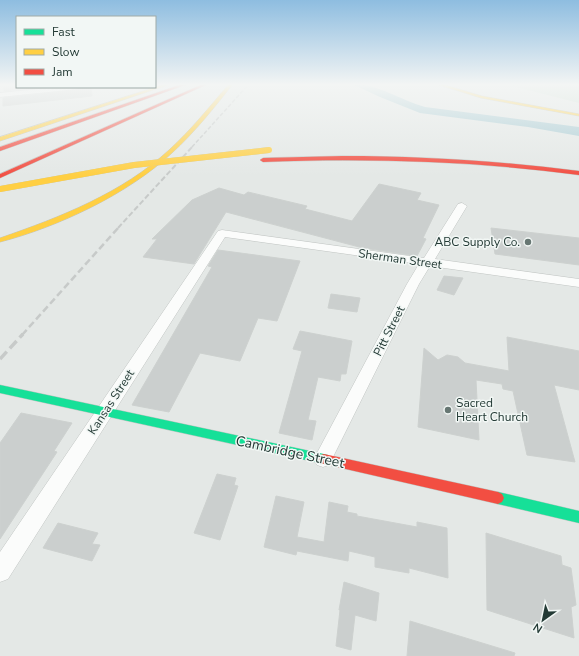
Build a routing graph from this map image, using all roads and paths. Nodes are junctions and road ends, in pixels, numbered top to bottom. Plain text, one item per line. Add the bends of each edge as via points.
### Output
1 (75, 115) edge
2 (98, 115) edge
3 (122, 115) edge
4 (137, 115) edge
5 (204, 115) edge
6 (0, 139) edge
7 (0, 149) edge
8 (273, 150) dead end
9 (534, 158) dead end
10 (569, 162) edge
11 (0, 166) edge
12 (579, 173) edge
13 (0, 176) edge
14 (105, 180) dead end
15 (0, 190) edge
16 (462, 206) dead end
17 (222, 233) joint
18 (0, 240) edge
19 (426, 263) junction
20 (579, 283) edge
21 (0, 388) edge
22 (104, 412) junction
23 (323, 459) junction
24 (579, 517) edge
25 (0, 571) edge

1 - 6 main road
2 - 7 main road
3 - 11 main road
4 - 13 main road
5 - 18 main road via 170,151 128,184 76,212
8 - 15 main road, bridge via 170,159
9 - 10 main road
12 - 14 main road via 493,163 402,157 302,158 197,166
16 - 19 street, Pitt Street
17 - 19 street, Sherman Street
17 - 22 street, Kansas Street
19 - 20 street, Sherman Street
19 - 23 street, Pitt Street
21 - 22 main road, Cambridge Street
22 - 23 main road, Cambridge Street
22 - 25 street, Kansas Street
23 - 24 main road, Cambridge Street

